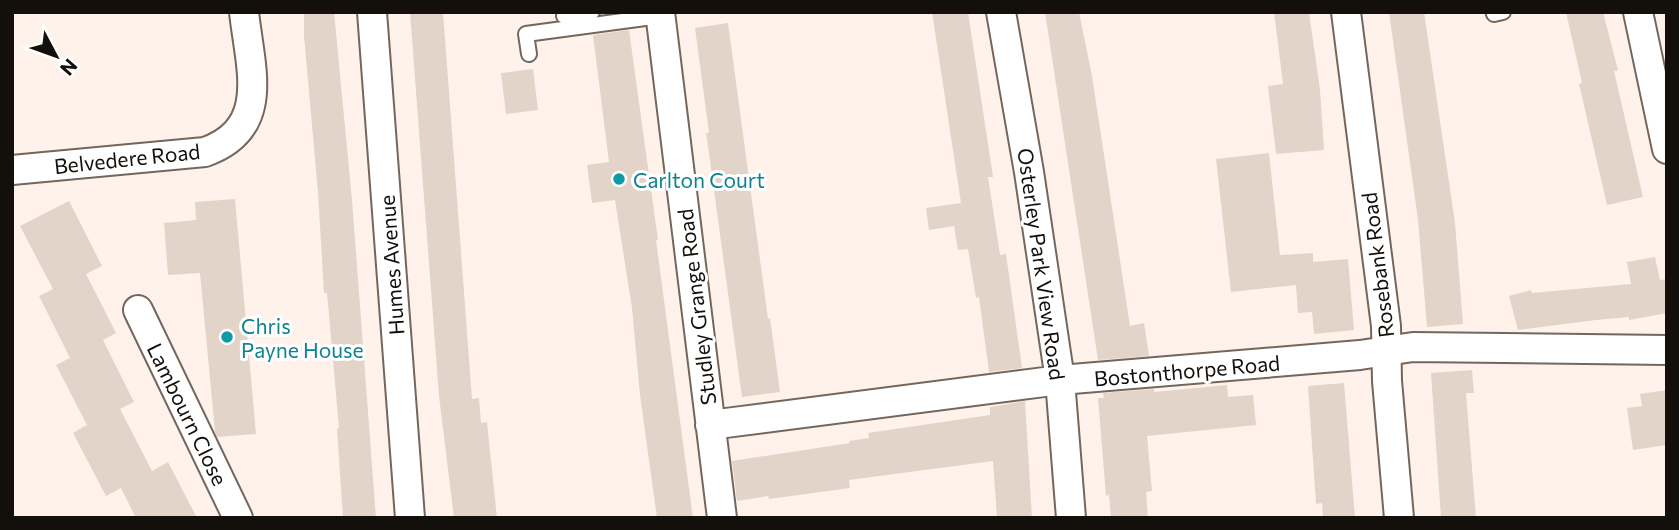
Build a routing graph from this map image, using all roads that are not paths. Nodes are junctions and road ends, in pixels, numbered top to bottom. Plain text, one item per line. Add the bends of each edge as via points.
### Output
1 (244, 12) edge
2 (372, 12) edge
3 (592, 12) edge
4 (1001, 12) edge
5 (1346, 12) edge
6 (1638, 12) edge
7 (660, 14) edge
8 (564, 16) dead end
9 (529, 54) dead end
10 (1667, 149) edge
11 (12, 170) edge
12 (138, 310) dead end
13 (1667, 350) edge
14 (1386, 352) junction
15 (1060, 380) junction
16 (710, 425) junction
17 (238, 518) edge
18 (410, 518) edge
19 (722, 518) edge
20 (1071, 518) edge
21 (1399, 518) edge

1 - 11 street, Belvedere Road via 253,94 246,123 222,146 205,152
2 - 18 street, Humes Avenue
3 - 8 lane
4 - 15 street, Osterley Park View Road
5 - 14 street, Rosebank Road
6 - 10 street
7 - 9 lane via 526,34
7 - 16 street, Studley Grange Road
12 - 17 street, Lambourn Close
13 - 14 street, Bostonthorpe Road via 1413,347
14 - 15 street, Bostonthorpe Road
14 - 21 street, Rosebank Road
15 - 16 street, Bostonthorpe Road
15 - 20 street, Osterley Park View Road
16 - 19 street, Studley Grange Road

